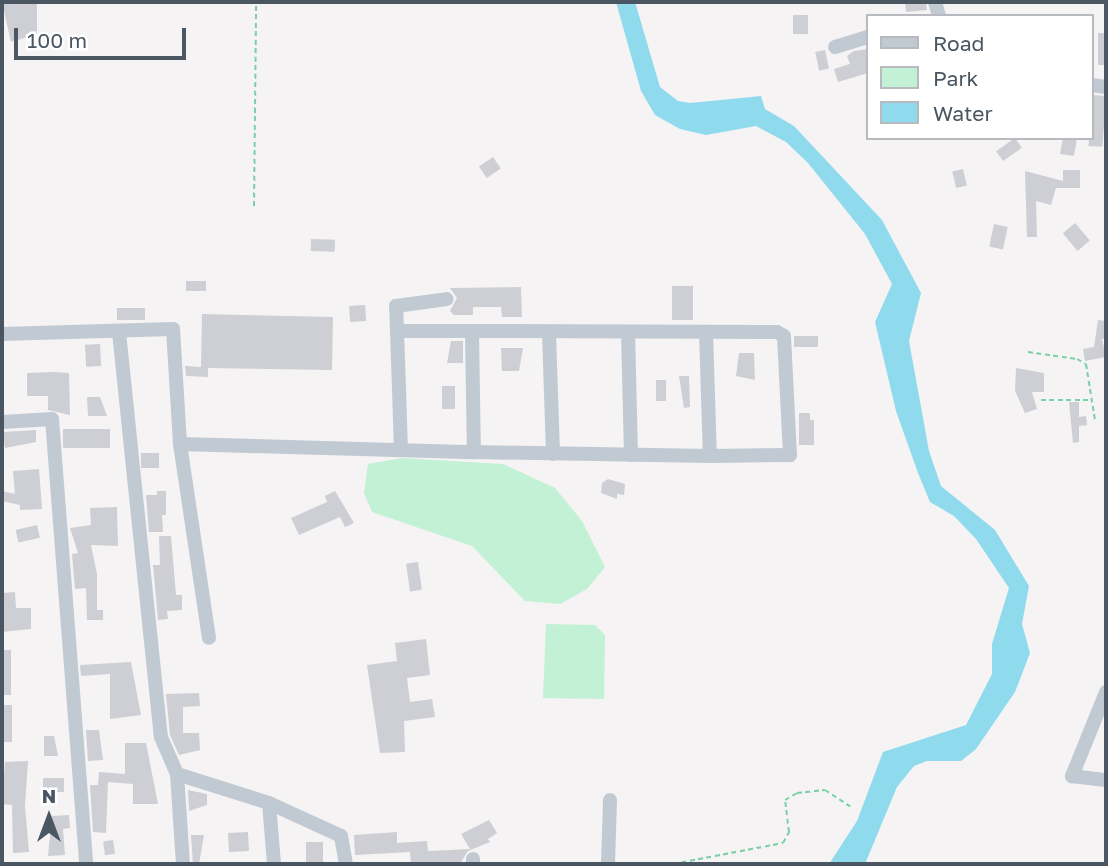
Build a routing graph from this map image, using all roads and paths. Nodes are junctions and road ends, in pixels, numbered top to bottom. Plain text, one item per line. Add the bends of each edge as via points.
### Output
1 (256, 2) edge
2 (866, 38) edge
3 (835, 47) dead end
4 (254, 206) dead end
5 (447, 299) dead end
6 (397, 331) junction
7 (472, 331) junction
8 (119, 332) junction
9 (549, 332) junction
10 (628, 332) junction
11 (706, 332) junction
12 (2, 334) edge
13 (1028, 352) dead end
14 (1041, 400) dead end
15 (1091, 400) junction
16 (1095, 420) dead end
17 (2, 422) edge
18 (180, 444) junction
19 (401, 450) junction
20 (474, 452) junction
21 (552, 454) junction
22 (631, 455) junction
23 (710, 456) junction
24 (209, 638) dead end
25 (1106, 692) edge
26 (177, 774) junction
27 (1106, 780) edge
28 (610, 800) dead end
29 (270, 803) junction
30 (850, 806) dead end
31 (86, 864) edge
32 (183, 864) edge
33 (274, 864) edge
34 (346, 864) edge
35 (608, 864) edge
36 (673, 864) edge

1 - 4 path
2 - 3 street
5 - 6 street via 396,306
6 - 7 street
6 - 19 street
7 - 9 street
7 - 20 street
8 - 12 street
8 - 18 street via 173,329
8 - 26 street via 161,737
9 - 10 street
9 - 21 street
10 - 11 street
10 - 22 street
11 - 23 street
11 - 23 street via 777,332 784,336 790,455
13 - 15 path via 1077,359 1086,365
14 - 15 path
15 - 16 path
17 - 31 street via 52,419
18 - 19 street
18 - 24 street
19 - 20 street
20 - 21 street
21 - 22 street
22 - 23 street
25 - 27 street via 1072,776
26 - 29 street
26 - 32 street
28 - 35 street
29 - 33 street
29 - 34 street via 341,836
30 - 36 path via 825,790 797,793 785,800 789,832 783,843

